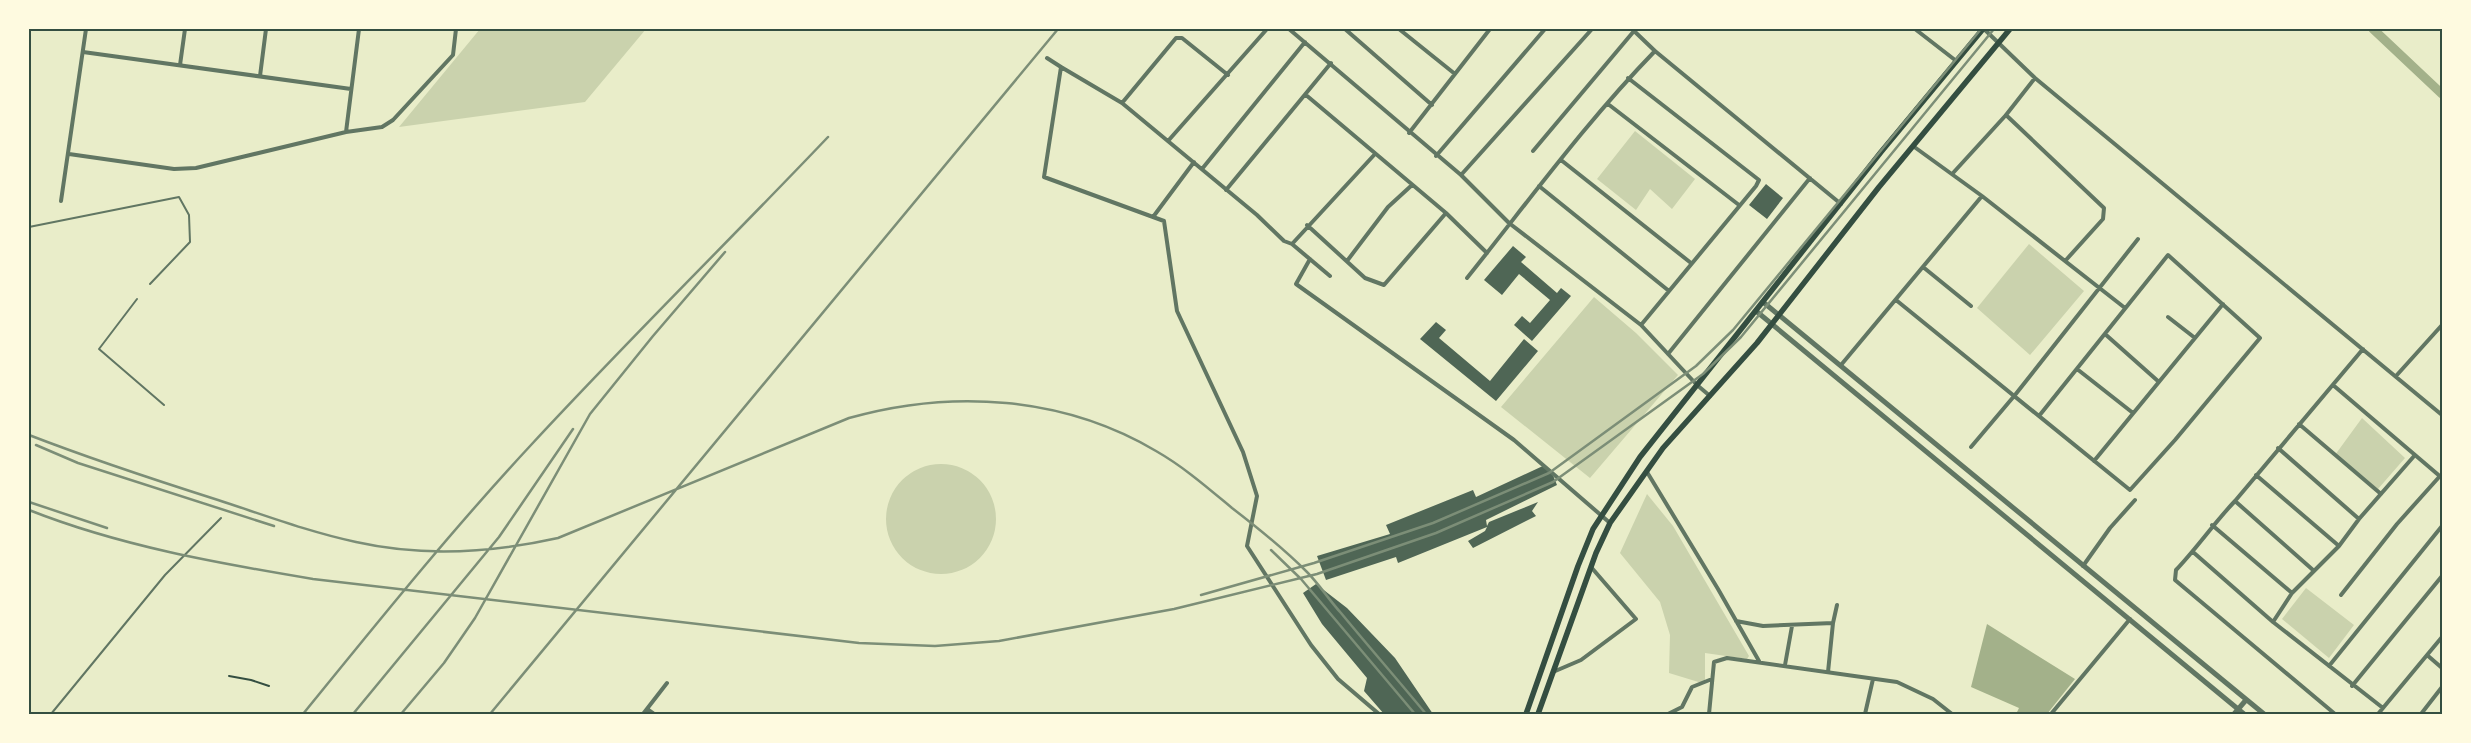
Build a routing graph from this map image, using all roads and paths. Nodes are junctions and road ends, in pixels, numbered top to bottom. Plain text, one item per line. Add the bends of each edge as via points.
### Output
1 (86, 29) edge
2 (185, 29) edge
3 (266, 29) edge
4 (360, 29) edge
5 (456, 29) edge
6 (1267, 29) edge
7 (1289, 29) edge
8 (1344, 29) edge
9 (1399, 29) edge
10 (1490, 29) edge
11 (1545, 29) edge
12 (1592, 29) edge
13 (1915, 29) edge
14 (1983, 29) edge
15 (2010, 29) edge
16 (1633, 30) edge
17 (1305, 42) junction
18 (1999, 42) junction
19 (83, 52) junction
20 (1655, 52) junction
21 (1047, 58) dead end
22 (1955, 60) junction
23 (1331, 63) junction
24 (180, 65) junction
25 (1061, 67) junction
26 (1455, 74) junction
27 (1228, 75) junction
28 (260, 76) junction
29 (1628, 78) junction
30 (2035, 78) junction
31 (351, 89) junction
32 (1306, 95) junction
33 (1122, 103) junction
34 (1608, 104) junction
35 (1432, 105) junction
36 (2006, 115) junction
37 (346, 132) junction
38 (1409, 132) junction
39 (1168, 141) junction
40 (1912, 145) junction
41 (1533, 151) dead end
42 (69, 154) junction
43 (1375, 154) junction
44 (1436, 156) junction
45 (1561, 160) junction
46 (1194, 162) junction
47 (1202, 169) junction
48 (1953, 173) junction
49 (1461, 175) junction
50 (1810, 178) junction
51 (1412, 185) junction
52 (1539, 186) junction
53 (1226, 190) junction
54 (1982, 196) junction
55 (61, 201) dead end
56 (1841, 204) junction
57 (1739, 205) junction
58 (1446, 213) junction
59 (1153, 217) junction
60 (1509, 222) junction
61 (1307, 225) junction
62 (29, 227) edge
63 (2138, 239) dead end
64 (1292, 244) junction
65 (1487, 253) junction
66 (1310, 259) junction
67 (2066, 260) junction
68 (1346, 261) junction
69 (1691, 263) junction
70 (1923, 267) junction
71 (1330, 276) dead end
72 (1467, 278) dead end
73 (150, 284) dead end
74 (2098, 287) junction
75 (1669, 291) junction
76 (137, 299) dead end
77 (1896, 300) junction
78 (1763, 302) junction
79 (2223, 304) junction
80 (1971, 306) dead end
81 (2125, 308) junction
82 (1756, 311) junction
83 (1779, 315) junction
84 (2168, 317) dead end
85 (1640, 325) junction
86 (1771, 325) junction
87 (2442, 326) edge
88 (2105, 334) junction
89 (2195, 338) junction
90 (2363, 349) junction
91 (1668, 354) junction
92 (1841, 365) junction
93 (2077, 369) junction
94 (2396, 376) junction
95 (2159, 382) junction
96 (1697, 385) junction
97 (2333, 386) junction
98 (2015, 395) junction
99 (1710, 396) junction
100 (164, 405) dead end
101 (2133, 413) junction
102 (2039, 416) junction
103 (2442, 416) edge
104 (2299, 424) junction
105 (1971, 446) dead end
106 (2278, 448) junction
107 (2415, 455) junction
108 (2094, 462) junction
109 (1647, 472) junction
110 (2256, 475) junction
111 (2441, 477) edge
112 (2381, 494) junction
113 (2135, 500) dead end
114 (2235, 502) junction
115 (1601, 517) junction
116 (221, 518) dead end
117 (2359, 519) junction
118 (1610, 523) junction
119 (2212, 525) junction
120 (2442, 526) edge
121 (2338, 546) junction
122 (2193, 552) junction
123 (2082, 566) junction
124 (1591, 567) junction
125 (2313, 570) junction
126 (2442, 576) edge
127 (2292, 593) junction
128 (2341, 595) dead end
129 (1837, 605) dead end
130 (2130, 619) junction
131 (1736, 621) junction
132 (2273, 622) junction
133 (1833, 623) junction
134 (1792, 626) junction
135 (2442, 637) edge
136 (2427, 655) junction
137 (1758, 661) junction
138 (1785, 665) junction
139 (2329, 666) junction
140 (2442, 668) edge
141 (1553, 672) junction
142 (1828, 672) junction
143 (229, 676) dead end
144 (1873, 678) junction
145 (1712, 679) junction
146 (668, 683) dead end
147 (269, 686) dead end
148 (2352, 686) junction
149 (2442, 687) edge
150 (2246, 700) junction
151 (2383, 708) junction
152 (647, 709) junction
153 (2236, 712) edge
154 (51, 714) edge
155 (643, 714) edge
156 (654, 714) edge
157 (1379, 714) edge
158 (1526, 714) edge
159 (1538, 714) edge
160 (1668, 714) edge
161 (1709, 714) edge
162 (1865, 714) edge
163 (1952, 714) edge
164 (2051, 714) edge
165 (2244, 714) edge
166 (2264, 714) edge
167 (2335, 714) edge
168 (2378, 714) edge
169 (2420, 714) edge

1 - 19 street
2 - 24 street
3 - 28 street
4 - 31 street
5 - 37 street via 453,55 393,120 382,127
6 - 27 street
7 - 17 street
8 - 35 street
9 - 26 street
10 - 26 street
11 - 44 street
12 - 49 street
13 - 22 street
14 - 18 street
14 - 22 main road
15 - 18 main road
16 - 20 street
16 - 41 street
17 - 23 street
17 - 47 street
18 - 30 street
18 - 40 main road
19 - 24 street
19 - 42 street
20 - 29 street
20 - 50 street
21 - 25 street
22 - 56 main road
23 - 32 street
23 - 38 street
24 - 28 street
25 - 33 street
25 - 59 street via 1044,177
26 - 35 street
27 - 33 street via 1182,38 1176,38
27 - 39 street
28 - 31 street
29 - 34 street
29 - 57 street via 1758,178 1756,186
30 - 36 street
30 - 90 street
31 - 37 street
32 - 43 street
32 - 53 street
33 - 39 street
34 - 45 street
34 - 57 street
35 - 38 street
36 - 48 street
36 - 67 street via 2104,208 2103,219
37 - 42 street via 196,168 174,169
38 - 44 street
39 - 46 street
40 - 48 street
40 - 83 main road
42 - 55 street
43 - 51 street
43 - 61 street
44 - 49 street
45 - 52 street
45 - 69 street
46 - 47 street
46 - 59 street
47 - 53 street
48 - 54 street
49 - 60 street
50 - 56 street
50 - 91 street
51 - 58 street
51 - 68 street via 1388,207
52 - 60 street
52 - 75 street
53 - 64 street via 1284,241
54 - 67 street
54 - 70 street
56 - 78 main road
57 - 69 street
58 - 65 street
58 - 68 street via 1384,285 1365,278
59 - 157 street via 1164,221 1177,311 1243,452 1257,496 1247,546 1276,593 1338,679
60 - 65 street
60 - 85 street
61 - 64 street
61 - 68 street
62 - 73 lane via 179,197 189,216 190,242
63 - 74 street
64 - 66 street
65 - 72 street
66 - 71 street
66 - 115 street via 1296,284 1514,440
67 - 74 street
69 - 75 street
70 - 77 street
70 - 80 street
74 - 81 street
74 - 98 street
75 - 85 street
76 - 100 lane via 99,349
77 - 92 street
77 - 98 street
78 - 82 main road
78 - 83 street
79 - 81 street via 2168,255
79 - 89 street
79 - 108 street via 2260,338 2130,490
81 - 88 street
82 - 86 street
82 - 96 main road
83 - 86 main road
83 - 92 street
84 - 89 street
85 - 91 street
86 - 99 main road
86 - 130 street
87 - 94 street
88 - 93 street
88 - 95 street
89 - 95 street
90 - 94 street
90 - 97 street
91 - 96 street
92 - 123 street
93 - 101 street
93 - 102 street
94 - 103 street
95 - 101 street
96 - 99 street
96 - 115 main road via 1640,457
97 - 104 street
97 - 107 street
98 - 102 street
98 - 105 street
99 - 109 main road via 1663,448
101 - 108 street
102 - 108 street
104 - 106 street
104 - 112 street
106 - 110 street
106 - 117 street
107 - 111 street
107 - 112 street
109 - 118 main road
109 - 131 street
110 - 114 street
110 - 121 street
111 - 128 street via 2397,524
112 - 117 street
113 - 123 street
114 - 119 street
114 - 125 street
115 - 118 street
115 - 158 main road via 1578,566
116 - 154 lane via 165,575
117 - 121 street
118 - 124 main road
119 - 122 street
119 - 127 street
120 - 139 street
121 - 125 street
122 - 132 street
122 - 167 street via 2176,570 2175,580
123 - 150 street
124 - 141 main road
124 - 141 street via 1636,619 1581,660
125 - 127 street
126 - 148 street
127 - 132 street
129 - 133 street
130 - 153 street
130 - 164 street
131 - 134 street via 1763,626
131 - 137 street
132 - 139 street
133 - 134 street
133 - 142 street
134 - 138 street
135 - 136 street
136 - 140 street
136 - 151 street
137 - 138 street
137 - 145 street via 1720,659 1714,662
138 - 142 street
139 - 148 street
141 - 159 main road
142 - 144 street
143 - 147 path
144 - 162 street
144 - 163 street via 1897,682 1933,699
145 - 160 street via 1692,687 1682,707
145 - 161 street
146 - 152 street
148 - 151 street
149 - 169 street
150 - 153 street
150 - 166 street
151 - 168 street
152 - 155 street
152 - 156 street
153 - 165 street

